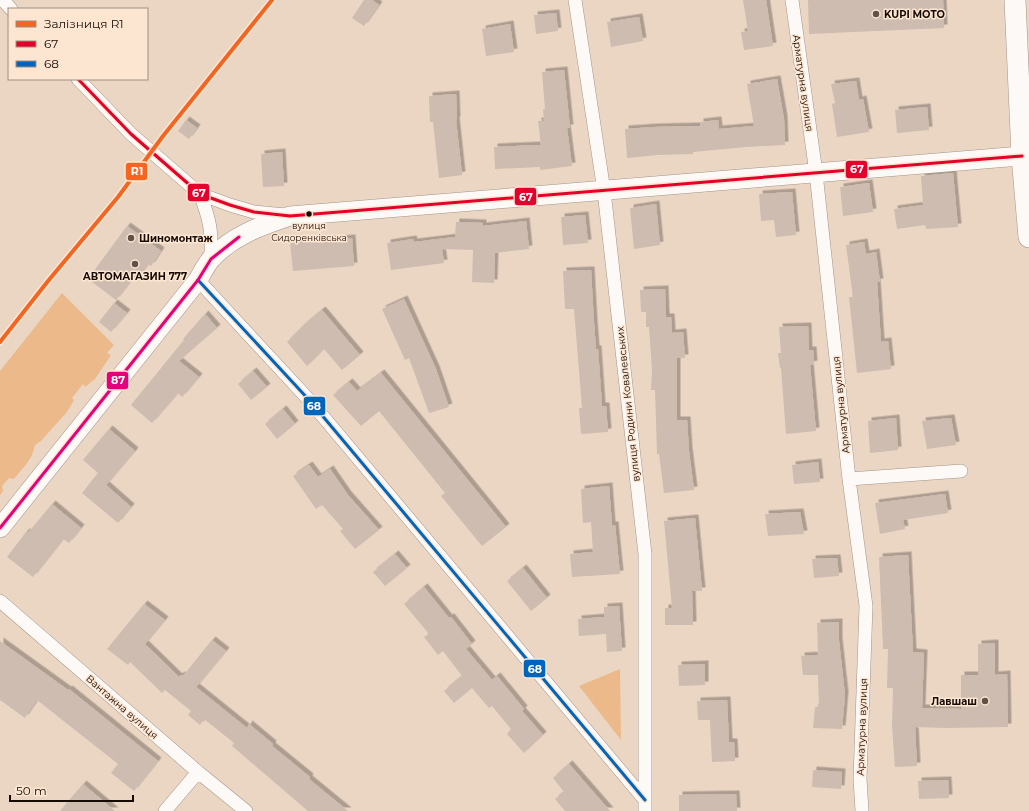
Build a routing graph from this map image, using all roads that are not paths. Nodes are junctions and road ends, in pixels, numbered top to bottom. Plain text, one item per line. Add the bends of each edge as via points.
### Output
1 (3, 0) edge
2 (575, 0) edge
3 (792, 0) edge
4 (1014, 0) edge
5 (10, 8) edge
6 (79, 80) edge
7 (1022, 156) junction
8 (816, 173) junction
9 (604, 191) junction
10 (200, 194) junction
11 (290, 216) junction
12 (1029, 237) edge
13 (211, 259) junction
14 (198, 280) junction
15 (961, 471) dead end
16 (849, 479) junction
17 (0, 528) edge
18 (0, 601) edge
19 (198, 772) junction
20 (645, 806) edge
21 (165, 811) edge
22 (246, 811) edge
23 (862, 811) edge

1 - 5 street
2 - 9 street, вулиця Родини Ковалевських
3 - 8 street, Арматурна вулиця
4 - 7 main road
6 - 10 street via 131,134
7 - 8 main road
7 - 12 main road
8 - 9 main road
8 - 16 street, Арматурна вулиця
9 - 11 main road
9 - 20 street, вулиця Родини Ковалевських via 645,554
10 - 11 street via 254,212
10 - 13 street via 210,221
11 - 13 main road via 255,228 235,239
13 - 14 main road
14 - 17 main road
14 - 20 street via 310,401
15 - 16 street
16 - 23 street, Арматурна вулиця via 866,606 860,779
18 - 19 street, Вантажна вулиця
19 - 21 street
19 - 22 street, Вантажна вулиця

